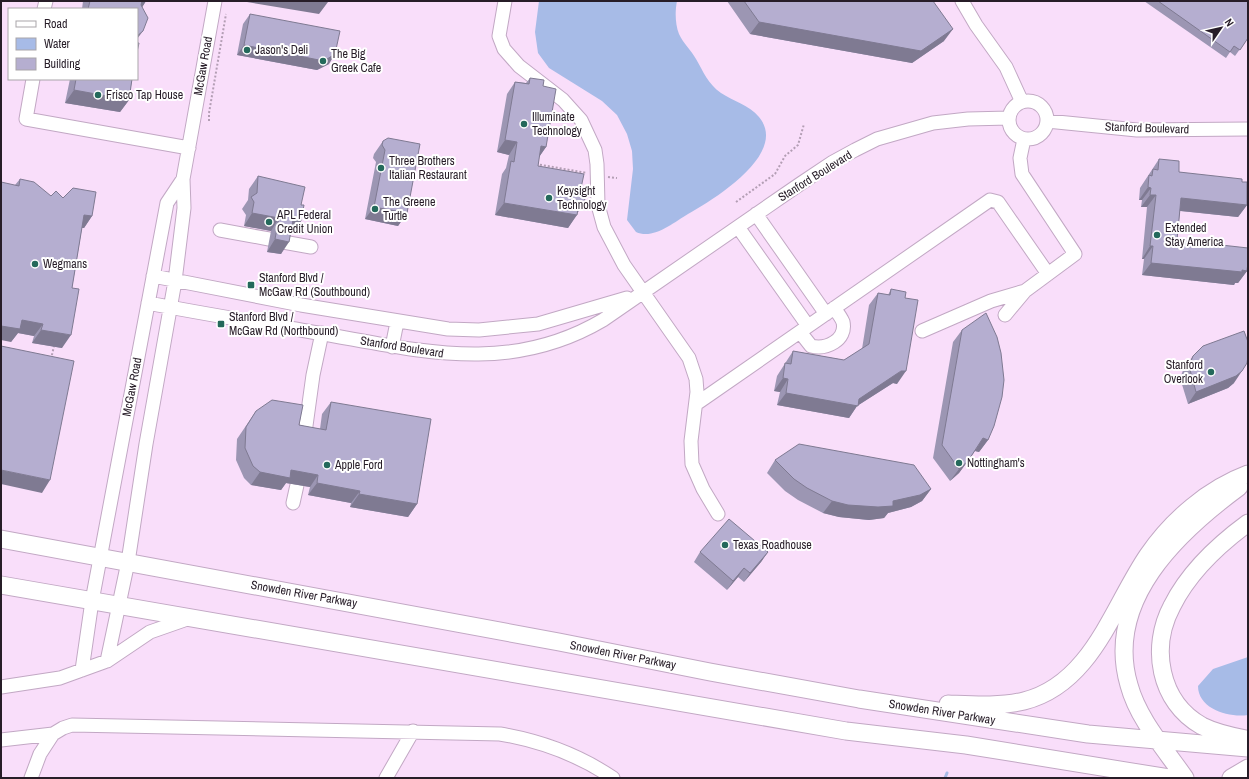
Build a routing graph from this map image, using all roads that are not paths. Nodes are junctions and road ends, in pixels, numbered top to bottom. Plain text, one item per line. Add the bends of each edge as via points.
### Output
1 (215, 1) edge
2 (505, 1) edge
3 (962, 1) edge
4 (33, 80) edge
5 (1022, 102) junction
6 (1009, 118) junction
7 (1047, 121) junction
8 (1248, 129) edge
9 (1024, 139) junction
10 (189, 148) junction
11 (183, 179) junction
12 (756, 214) junction
13 (738, 226) junction
14 (220, 230) dead end
15 (269, 239) dead end
16 (283, 242) edge
17 (311, 246) dead end
18 (1048, 274) junction
19 (153, 276) junction
20 (175, 281) junction
21 (1025, 291) junction
22 (644, 292) junction
23 (148, 303) junction
24 (170, 307) junction
25 (830, 311) junction
26 (1005, 315) dead end
27 (397, 322) junction
28 (804, 329) junction
29 (922, 331) dead end
30 (322, 333) junction
31 (392, 346) junction
32 (696, 404) junction
33 (304, 440) edge
34 (1248, 474) edge
35 (1248, 480) edge
36 (297, 485) dead end
37 (293, 504) dead end
38 (718, 514) dead end
39 (1248, 523) edge
40 (1, 538) edge
41 (50, 547) junction
42 (1, 549) edge
43 (100, 557) junction
44 (128, 562) junction
45 (1, 585) edge
46 (92, 601) junction
47 (119, 605) junction
48 (192, 618) junction
49 (107, 662) junction
50 (82, 670) junction
51 (1, 687) edge
52 (859, 699) junction
53 (413, 731) junction
54 (846, 731) junction
55 (53, 734) junction
56 (1, 740) edge
57 (1248, 740) edge
58 (1160, 742) junction
59 (1248, 748) edge
60 (1248, 768) edge
61 (31, 778) edge
62 (386, 778) edge
63 (613, 778) edge
64 (1098, 778) edge
65 (1169, 778) edge
66 (1185, 778) edge
67 (1231, 778) edge

1 - 10 street, McGaw Road
2 - 22 street via 499,36 501,42 508,55 519,66 563,100 584,124 591,139 597,164 599,215 624,265
3 - 5 street via 1006,67
4 - 10 street via 26,120
5 - 6 street via 1013,109
5 - 7 street via 1038,104
6 - 9 street via 1012,130
6 - 12 street, Stanford Boulevard via 968,119 933,124 877,139 834,162
7 - 8 street, Stanford Boulevard via 1137,130
7 - 9 street via 1039,136
9 - 18 street via 1020,158 1022,174 1075,254
10 - 11 street, McGaw Road
11 - 19 street, McGaw Road via 167,203
11 - 20 street, McGaw Road via 184,208
12 - 13 street, Stanford Boulevard
12 - 25 street
13 - 22 street, Stanford Boulevard
13 - 28 street
14 - 15 street
16 - 17 street
18 - 21 street
18 - 25 street via 998,202 990,200
19 - 20 street, Stanford Boulevard
19 - 23 street, McGaw Road
20 - 24 street, McGaw Road
20 - 27 street, Stanford Boulevard
21 - 26 street
21 - 29 street via 991,301
22 - 27 street, Stanford Boulevard via 598,308 538,324 508,328 448,329
22 - 31 street, Stanford Boulevard via 581,333 542,346 480,355 446,354
22 - 32 street via 689,358 696,379
23 - 24 street, Stanford Boulevard
23 - 43 street, McGaw Road
24 - 30 street, Stanford Boulevard
24 - 44 street, McGaw Road
25 - 28 street
25 - 28 street via 841,318 843,328 838,340 826,347 811,346
27 - 31 street
28 - 32 street
30 - 31 street, Stanford Boulevard
30 - 33 street
32 - 38 street via 691,441 692,464 703,490
34 - 52 main road via 1227,482 1207,495 1166,533 1137,571 1088,656 1075,671 1044,692 1025,700 981,705
35 - 58 main road via 1215,505 1174,542 1147,577 1135,600 1124,643 1125,667 1138,708
36 - 37 street
39 - 57 main road via 1213,551 1184,587 1165,622 1159,654 1165,684 1188,716 1213,731
40 - 41 main road, Snowden River Parkway
41 - 42 main road
41 - 43 main road, Snowden River Parkway
43 - 44 main road, Snowden River Parkway
43 - 46 street, McGaw Road
44 - 47 street, McGaw Road
44 - 52 main road, Snowden River Parkway
45 - 46 main road
46 - 47 main road
46 - 50 street, McGaw Road
47 - 48 main road
47 - 49 street, McGaw Road
48 - 49 street via 150,632
48 - 54 main road
49 - 50 street
50 - 51 street via 60,678
52 - 58 main road, Snowden River Parkway via 1088,734
53 - 55 street via 72,725
53 - 62 street
53 - 63 street via 500,734 523,738 552,746
54 - 64 main road via 964,756
54 - 65 main road via 966,745
55 - 56 street
55 - 61 street via 40,754
58 - 59 main road, Snowden River Parkway
58 - 66 main road
60 - 67 main road

